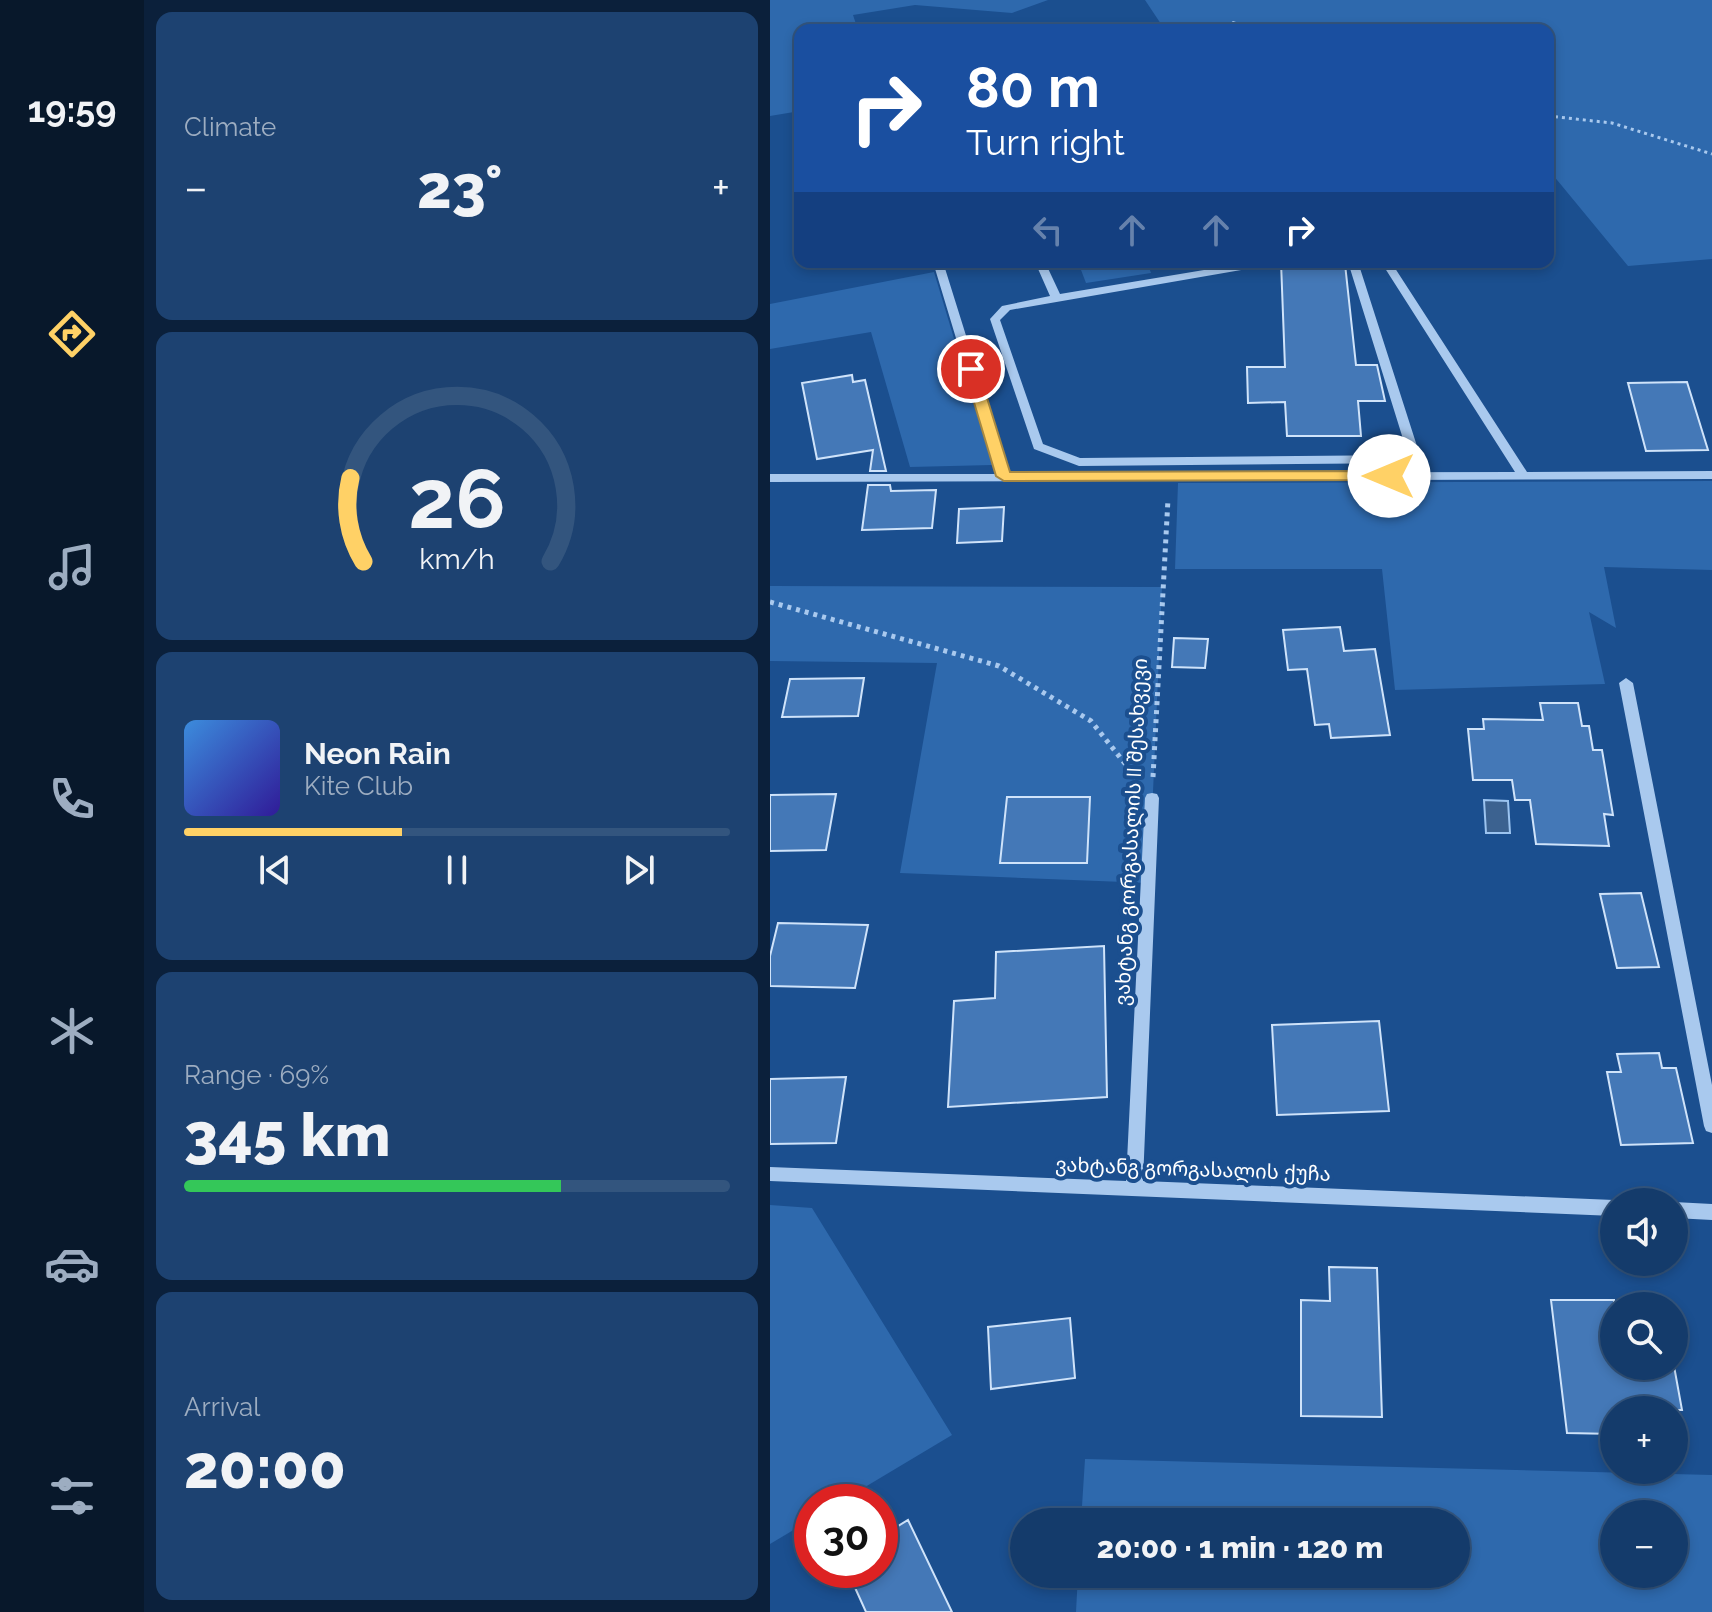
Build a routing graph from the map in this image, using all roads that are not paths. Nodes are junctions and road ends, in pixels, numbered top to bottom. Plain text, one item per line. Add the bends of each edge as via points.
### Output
1 (940, 268) edge
2 (1043, 268) edge
3 (1234, 268) edge
4 (1355, 268) edge
5 (1390, 268) edge
6 (1056, 298) junction
7 (1415, 459) junction
8 (1420, 475) junction
9 (1523, 475) junction
10 (1712, 475) edge
11 (1004, 476) junction
12 (770, 478) edge
13 (1626, 683) dead end
14 (1152, 798) road end
15 (1712, 1126) edge
16 (770, 1174) edge
17 (1134, 1189) junction
18 (1600, 1207) edge
19 (1688, 1211) edge
20 (1712, 1212) edge

1 - 11 street
2 - 6 street
3 - 6 street
4 - 7 street
5 - 9 street
6 - 7 street via 1006,308 995,319 1038,446 1079,462
7 - 8 street
8 - 9 street
8 - 11 street
9 - 10 street
11 - 12 street
13 - 15 street
14 - 17 street, ვახტანგ გორგასალის II შესახვევი
16 - 17 street, ვახტანგ გორგასალის ქუჩა
17 - 18 street, ვახტანგ გორგასალის ქუჩა
19 - 20 street

